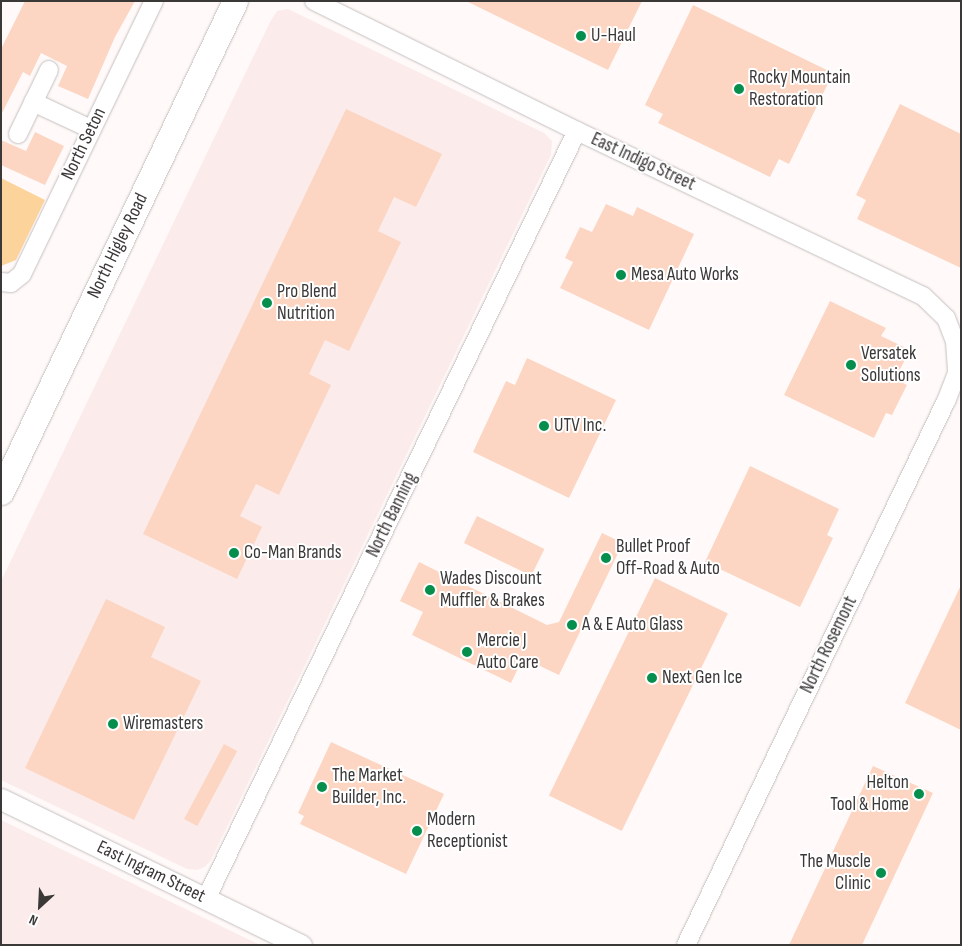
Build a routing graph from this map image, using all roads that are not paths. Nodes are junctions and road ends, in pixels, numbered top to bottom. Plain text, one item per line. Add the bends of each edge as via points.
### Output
1 (154, 1) edge
2 (235, 1) edge
3 (314, 1) edge
4 (49, 70) dead end
5 (33, 102) junction
6 (91, 129) junction
7 (577, 131) junction
8 (18, 134) dead end
9 (6, 283) edge
10 (955, 342) joint
11 (1, 492) edge
12 (1, 799) edge
13 (206, 899) junction
14 (301, 945) edge
15 (686, 945) edge

1 - 6 street, North Seton
2 - 11 main road, North Higley Road
3 - 7 street, East Indigo Street
4 - 5 street
5 - 6 street
5 - 8 street
6 - 9 street, North Seton via 22,274
7 - 10 street, East Indigo Street via 923,296 946,318
7 - 13 street, North Banning
10 - 15 street, North Rosemont via 957,373 946,401
12 - 13 street, East Ingram Street
13 - 14 street, East Ingram Street

